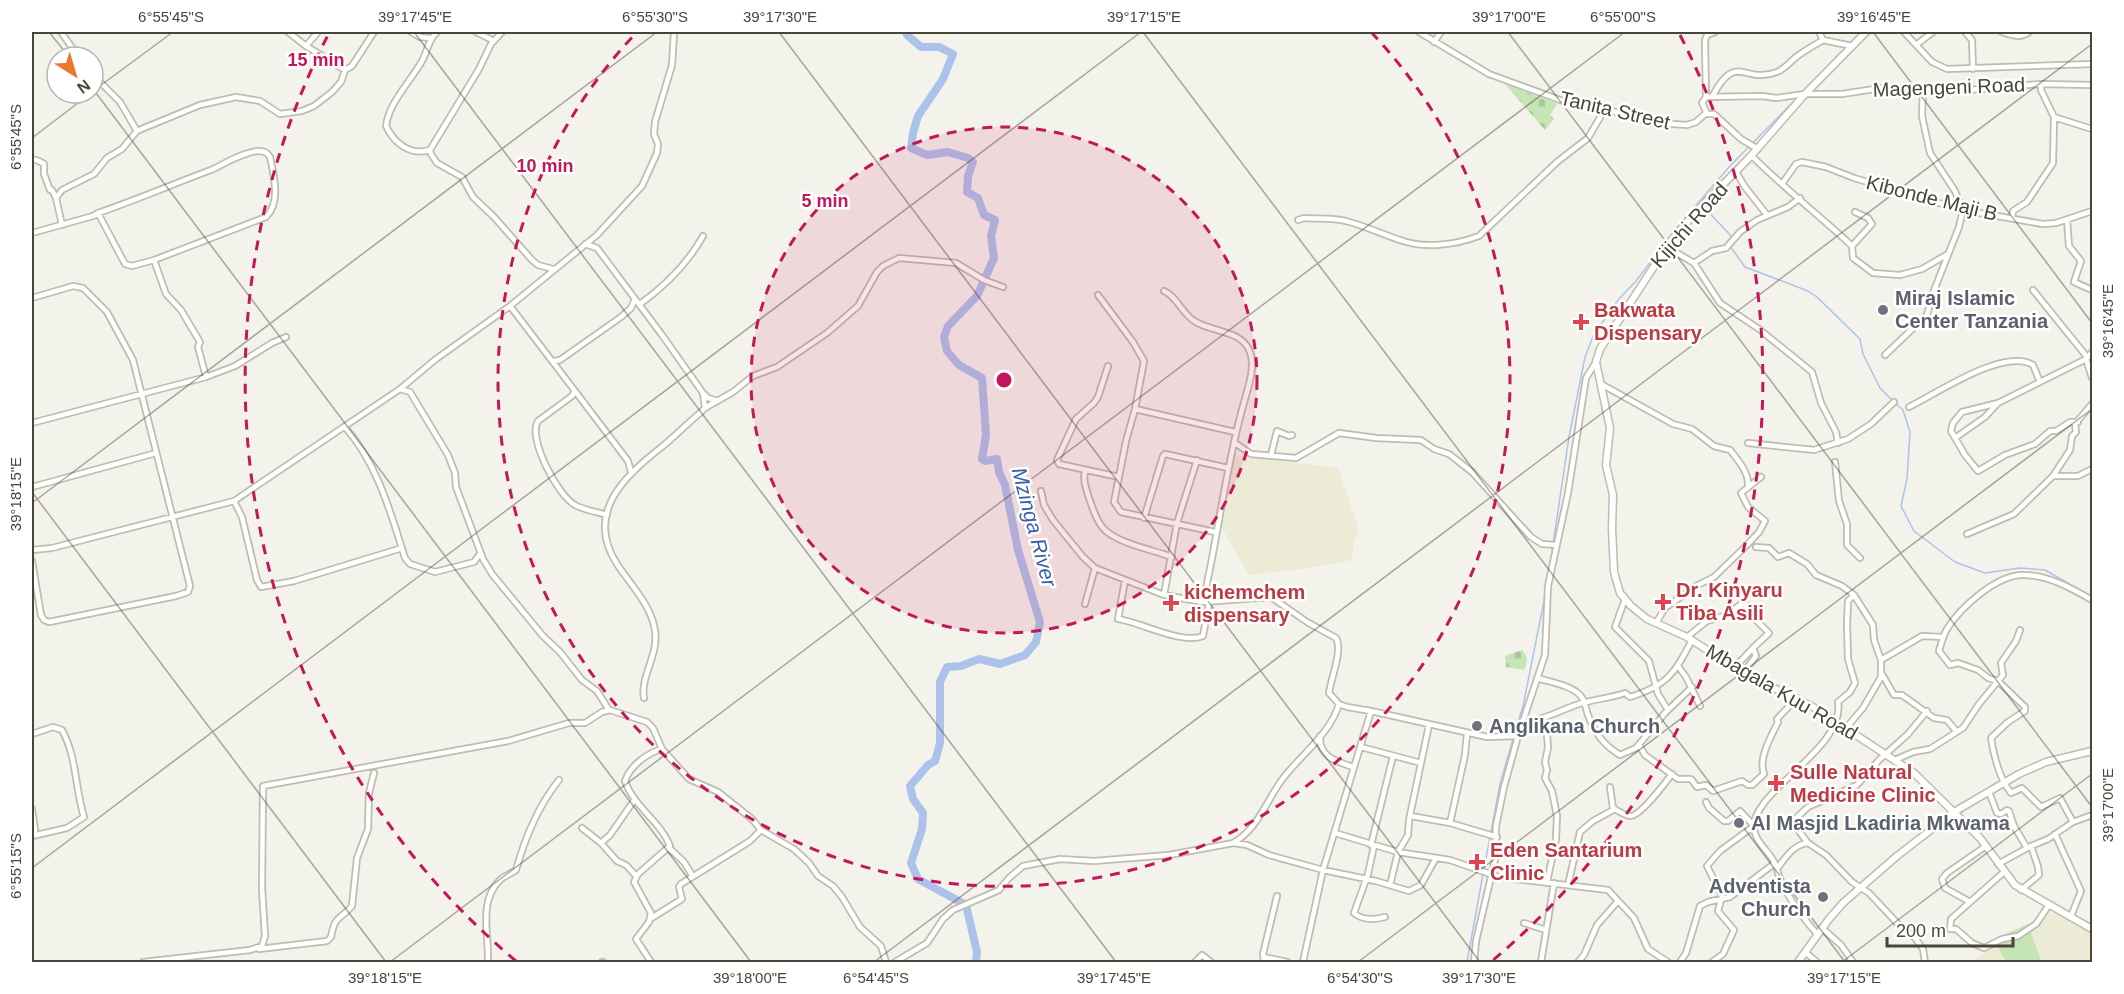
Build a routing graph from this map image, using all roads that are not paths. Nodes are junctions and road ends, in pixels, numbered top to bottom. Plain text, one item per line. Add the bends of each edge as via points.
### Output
1 (61, 32) edge
2 (288, 32) edge
3 (318, 32) edge
4 (374, 32) edge
5 (411, 32) edge
6 (437, 32) edge
7 (476, 32) edge
8 (502, 32) edge
9 (674, 32) edge
10 (1419, 32) edge
11 (1441, 32) edge
12 (1715, 32) edge
13 (1819, 32) edge
14 (1866, 32) edge
15 (1904, 32) edge
16 (1933, 32) edge
17 (1965, 32) edge
18 (2002, 32) edge
19 (2029, 32) edge
20 (430, 38) junction
21 (1823, 40) junction
22 (494, 41) junction
23 (1434, 42) junction
24 (70, 45) edge
25 (1916, 45) junction
26 (306, 46) junction
27 (1852, 46) junction
28 (2092, 64) edge
29 (1973, 69) junction
30 (345, 70) junction
31 (2041, 84) junction
32 (2092, 85) edge
33 (105, 87) edge
34 (1923, 88) junction
35 (1805, 94) junction
36 (1709, 97) junction
37 (1605, 109) junction
38 (1706, 114) junction
39 (2054, 117) junction
40 (2092, 129) edge
41 (137, 131) junction
42 (1758, 149) junction
43 (430, 150) junction
44 (1750, 157) junction
45 (32, 159) edge
46 (1736, 172) junction
47 (1782, 184) junction
48 (56, 198) junction
49 (1800, 198) junction
50 (1963, 210) junction
51 (2092, 211) edge
52 (1856, 212) dead end
53 (98, 213) junction
54 (1767, 215) junction
55 (2012, 218) junction
56 (1298, 220) dead end
57 (2067, 220) junction
58 (62, 225) junction
59 (32, 233) edge
60 (703, 236) dead end
61 (595, 237) junction
62 (585, 244) junction
63 (1852, 246) junction
64 (1667, 247) junction
65 (597, 248) junction
66 (1948, 254) junction
67 (154, 260) junction
68 (1694, 263) junction
69 (553, 269) junction
70 (1003, 287) dead end
71 (2033, 290) dead end
72 (2092, 290) edge
73 (1164, 291) dead end
74 (1098, 295) dead end
75 (32, 298) edge
76 (635, 299) junction
77 (640, 305) junction
78 (510, 306) junction
79 (632, 307) junction
80 (286, 337) dead end
81 (2092, 352) edge
82 (1885, 355) dead end
83 (2086, 358) junction
84 (554, 362) junction
85 (1596, 362) junction
86 (1108, 366) dead end
87 (206, 377) junction
88 (2092, 378) edge
89 (2040, 382) junction
90 (1601, 384) junction
91 (400, 389) junction
92 (575, 391) junction
93 (702, 393) junction
94 (140, 395) junction
95 (719, 401) junction
96 (1894, 402) dead end
97 (1998, 403) junction
98 (2092, 404) edge
99 (1909, 407) dead end
100 (705, 408) junction
101 (1135, 409) junction
102 (2078, 422) junction
103 (32, 423) edge
104 (345, 427) junction
105 (1235, 432) junction
106 (1292, 435) dead end
107 (1955, 438) junction
108 (1235, 442) junction
109 (1748, 443) dead end
110 (1838, 443) junction
111 (156, 453) junction
112 (1271, 455) junction
113 (1197, 460) junction
114 (1835, 462) dead end
115 (1228, 468) junction
116 (2092, 470) edge
117 (1085, 471) junction
118 (631, 472) junction
119 (2053, 476) junction
120 (1119, 477) junction
121 (1761, 477) dead end
122 (1748, 485) junction
123 (32, 487) edge
124 (1041, 491) dead end
125 (234, 501) junction
126 (607, 515) junction
127 (174, 516) junction
128 (1144, 518) junction
129 (1178, 523) junction
130 (1215, 532) junction
131 (1967, 534) dead end
132 (1556, 545) junction
133 (1756, 547) dead end
134 (402, 548) junction
135 (32, 550) edge
136 (480, 554) junction
137 (1172, 557) junction
138 (1860, 558) dead end
139 (32, 561) edge
140 (1095, 568) junction
141 (1125, 580) junction
142 (1164, 595) junction
143 (1854, 595) junction
144 (1625, 599) junction
145 (2092, 600) edge
146 (1206, 602) junction
147 (1085, 604) dead end
148 (1656, 623) junction
149 (2020, 630) dead end
150 (1943, 637) junction
151 (1690, 639) junction
152 (1753, 648) junction
153 (1881, 660) junction
154 (1678, 666) junction
155 (1735, 667) junction
156 (1743, 673) junction
157 (1882, 674) junction
158 (1537, 678) junction
159 (1998, 681) junction
160 (1692, 687) junction
161 (1656, 688) junction
162 (644, 698) dead end
163 (1797, 698) junction
164 (1585, 702) junction
165 (1339, 704) junction
166 (1700, 706) dead end
167 (609, 710) junction
168 (1668, 710) junction
169 (1371, 711) junction
170 (1927, 711) junction
171 (1836, 722) junction
172 (1522, 723) junction
173 (1546, 723) dead end
174 (1429, 725) junction
175 (1846, 728) junction
176 (1957, 732) junction
177 (1467, 733) junction
178 (32, 734) edge
179 (1320, 736) junction
180 (1518, 736) junction
181 (1639, 745) junction
182 (1361, 747) junction
183 (662, 749) junction
184 (2092, 751) edge
185 (1885, 754) junction
186 (1393, 756) junction
187 (1895, 760) junction
188 (1421, 763) junction
189 (1353, 767) junction
190 (374, 772) dead end
191 (1672, 774) junction
192 (559, 780) dead end
193 (2004, 783) junction
194 (1610, 787) dead end
195 (1989, 792) junction
196 (635, 799) junction
197 (1706, 802) dead end
198 (32, 809) edge
199 (1615, 810) junction
200 (1953, 812) junction
201 (2092, 815) edge
202 (1410, 816) junction
203 (2073, 822) junction
204 (1450, 823) junction
205 (1754, 826) junction
206 (582, 828) dead end
207 (761, 830) junction
208 (1335, 833) junction
209 (35, 834) edge
210 (2055, 834) junction
211 (1497, 837) junction
212 (601, 843) junction
213 (1233, 843) junction
214 (1808, 843) junction
215 (1372, 845) junction
216 (1986, 846) junction
217 (2029, 847) junction
218 (669, 848) junction
219 (1398, 852) junction
220 (1436, 858) junction
221 (1775, 863) junction
222 (1998, 864) junction
223 (1777, 869) junction
224 (1323, 870) junction
225 (2004, 872) junction
226 (692, 875) junction
227 (1491, 875) junction
228 (636, 876) junction
229 (1365, 879) junction
230 (1547, 882) junction
231 (1554, 883) junction
232 (1390, 885) junction
233 (1568, 885) junction
234 (1861, 887) junction
235 (2021, 890) junction
236 (1277, 896) dead end
237 (1721, 900) junction
238 (1618, 901) junction
239 (1970, 902) junction
240 (2049, 905) junction
241 (2071, 915) junction
242 (1385, 917) dead end
243 (650, 919) junction
244 (1524, 923) dead end
245 (2091, 925) edge
246 (1822, 928) junction
247 (1546, 930) junction
248 (1817, 934) junction
249 (259, 949) junction
250 (1805, 952) junction
251 (1264, 960) edge
252 (169, 961) edge
253 (181, 961) edge
254 (143, 963) edge
255 (488, 963) edge
256 (651, 963) edge
257 (886, 963) edge
258 (895, 963) edge
259 (1195, 963) edge
260 (1211, 963) edge
261 (1287, 963) edge
262 (1303, 963) edge
263 (1474, 963) edge
264 (1541, 963) edge
265 (1578, 963) edge
266 (1668, 963) edge
267 (1680, 963) edge
268 (1712, 963) edge
269 (1798, 963) edge
270 (1817, 963) edge
271 (1853, 963) edge
272 (1925, 963) edge

1 - 24 street
2 - 26 street
3 - 26 street
4 - 30 street via 352,66
5 - 20 street
6 - 20 street
7 - 22 street
8 - 22 street
9 - 61 street via 672,65 655,122 657,153 642,186
10 - 23 street, Tanita Street
11 - 23 street
12 - 36 street via 1705,40
13 - 21 street
14 - 27 street, Kijichi Road
15 - 25 street
16 - 25 street
17 - 29 street via 1972,40
18 - 19 street via 2018,37
20 - 43 street via 425,55 390,110 386,126 396,142 420,153
21 - 27 street
21 - 36 street via 1777,72 1730,73
22 - 43 street
23 - 37 street, Tanita Street via 1505,81 1570,104
25 - 29 street via 1941,68
26 - 30 street
27 - 35 street, Kijichi Road
28 - 29 street
30 - 41 street via 334,90 302,111 280,114 260,102 236,97 200,105
31 - 32 street, Magengeni Road
31 - 34 street, Magengeni Road via 1986,90
31 - 39 street
33 - 41 street via 120,102
34 - 35 street, Magengeni Road
34 - 50 street via 1930,153
35 - 36 street via 1776,98
35 - 42 street, Kijichi Road
36 - 38 street via 1702,103
37 - 38 street, Tanita Street via 1687,125
37 - 56 street via 1588,138 1479,236 1469,240 1435,245 1417,243 1345,221
38 - 42 street via 1719,118
39 - 40 street
39 - 55 street via 2053,163 2027,202 2013,211
41 - 48 street via 94,174 62,190
42 - 44 street, Kijichi Road
43 - 69 street via 437,162 462,177 473,197 532,260
44 - 46 street, Kijichi Road
44 - 47 street
45 - 48 street via 44,164 44,174
46 - 54 street
46 - 64 street, Kijichi Road
47 - 49 street
47 - 50 street, Kibonde Maji B via 1796,164 1813,164
48 - 58 street
49 - 54 street
49 - 63 street
50 - 55 street, Kibonde Maji B
50 - 66 street
51 - 57 street, Kibonde Maji B
52 - 63 street via 1868,218 1871,226
53 - 58 street
53 - 67 street via 125,264
53 - 67 street via 256,151 267,153 275,200 266,217
54 - 68 street via 1745,228 1726,248 1712,251
55 - 57 street, Kibonde Maji B via 2043,224
57 - 72 street via 2069,246 2081,261 2074,282
58 - 59 street
60 - 77 street via 678,271
61 - 62 street
61 - 65 street
62 - 65 street
62 - 69 street
63 - 66 street via 1853,258 1869,271 1884,275 1917,271
64 - 68 street
64 - 85 street, Kijichi Road via 1600,349
65 - 76 street
66 - 82 street via 1927,315
67 - 87 street via 166,294 200,342
68 - 110 street via 1720,303 1812,372
69 - 78 street
70 - 95 street via 956,263 899,258 877,272 858,306 827,333 777,367 753,376
71 - 83 street
73 - 105 street via 1194,322 1226,331 1249,349 1250,376
74 - 101 street via 1143,357
75 - 94 street via 73,286 90,295 112,320 129,352
76 - 77 street
76 - 79 street
77 - 79 street
77 - 93 street
78 - 84 street
78 - 91 street
79 - 84 street
80 - 87 street via 235,366
81 - 83 street
83 - 88 street
83 - 89 street
84 - 92 street
85 - 90 street, Mbagala Kuu Road
85 - 132 street via 1586,378
86 - 117 street via 1098,397 1076,419 1057,460
87 - 94 street
89 - 97 street
89 - 99 street via 2033,365 2014,360 1980,370
90 - 122 street via 1673,424 1692,429 1714,446 1730,450 1745,472
90 - 144 street, Mbagala Kuu Road via 1610,428 1606,465 1613,495 1614,572
91 - 104 street
91 - 136 street via 411,392 442,444
92 - 118 street via 624,455
92 - 126 street via 536,423 535,435 552,478 572,503
93 - 95 street
93 - 100 street
94 - 103 street
94 - 111 street
95 - 100 street
96 - 110 street via 1870,424
97 - 107 street
97 - 107 street via 1960,413 1951,428
98 - 102 street
100 - 118 street
101 - 105 street
101 - 120 street
102 - 107 street via 2050,431 2035,444 1978,471
102 - 119 street via 2074,424 2071,449
104 - 125 street
104 - 134 street via 370,460
105 - 108 street
106 - 112 street via 1277,431
108 - 112 street via 1251,454
108 - 115 street
109 - 110 street via 1814,450
111 - 123 street
111 - 127 street
112 - 132 street via 1296,458 1343,433 1421,440 1449,454 1472,472 1531,537 1542,544
113 - 115 street
113 - 128 street via 1163,456
113 - 129 street
114 - 138 street via 1839,501 1847,524 1847,545
115 - 130 street
116 - 119 street via 2078,476
117 - 120 street
117 - 137 street via 1083,479 1093,509 1106,531
118 - 126 street via 613,495
119 - 131 street via 2014,514
120 - 128 street via 1114,502 1121,512
121 - 122 street
122 - 148 street via 1741,497 1766,520 1759,532 1712,579 1665,608
124 - 140 street via 1053,520
125 - 127 street
125 - 134 street via 261,587 294,581
126 - 162 street via 609,550 645,604 655,631 642,687
127 - 135 street
127 - 139 street via 190,582 185,594 46,622 41,615
128 - 129 street
129 - 130 street
129 - 137 street
130 - 146 street
132 - 158 street via 1548,586 1545,655
133 - 143 street via 1769,548 1778,557 1789,553 1816,575
134 - 136 street via 410,564 430,572 474,562
136 - 167 street via 498,582 582,680 597,691
137 - 142 street
140 - 141 street
140 - 147 street
141 - 142 street
141 - 146 street via 1118,619 1178,636 1203,636
142 - 146 street
143 - 153 street via 1873,625
143 - 171 street via 1848,601 1847,625 1848,659 1855,683 1838,702
144 - 148 street, Mbagala Kuu Road
144 - 161 street via 1615,627 1649,661
145 - 150 street via 2049,579 2018,575 1978,594
146 - 165 street via 1271,597 1336,638 1338,655 1329,693
148 - 151 street, Mbagala Kuu Road
149 - 159 street via 2001,663 2003,675
150 - 153 street via 1922,636
150 - 159 street via 1939,653 1950,665 1958,663 1978,669
151 - 152 street via 1707,621 1744,604 1769,632
151 - 154 street
151 - 155 street, Mbagala Kuu Road
152 - 155 street
152 - 156 street via 1756,656
153 - 157 street
154 - 160 street
154 - 161 street
155 - 156 street, Mbagala Kuu Road
156 - 163 street, Mbagala Kuu Road
157 - 170 street via 1894,696 1902,695
157 - 175 street via 1869,700
158 - 164 street via 1574,690
158 - 172 street
159 - 176 street
159 - 193 street via 2025,709 1991,738
160 - 166 street
160 - 168 street
161 - 164 street via 1630,697 1625,693
161 - 168 street
163 - 171 street, Mbagala Kuu Road
163 - 191 street via 1777,719 1761,767 1764,774 1752,785 1741,781 1712,791 1707,785 1697,787 1691,779 1678,779
164 - 172 street
164 - 181 street via 1599,738 1618,755
165 - 169 street
165 - 179 street
167 - 183 street via 647,722
167 - 249 street via 585,723 569,723 514,739 263,786 265,936
168 - 181 street
169 - 174 street
169 - 182 street
170 - 176 street via 1934,718 1947,720
170 - 185 street
171 - 175 street, Mbagala Kuu Road
171 - 205 street via 1829,735 1770,797
172 - 180 street
173 - 230 street via 1545,778 1557,816
174 - 177 street
174 - 188 street
175 - 185 street, Mbagala Kuu Road
176 - 187 street via 1930,749
177 - 180 street
177 - 204 street via 1466,755
178 - 209 street via 53,727 62,730 69,745 84,817 68,828
179 - 189 street via 1325,755
179 - 213 street via 1283,778 1244,836
180 - 211 street via 1504,787
181 - 191 street via 1645,755
182 - 186 street
182 - 189 street
183 - 196 street via 649,754 627,776 626,784
183 - 207 street via 689,779 718,792
184 - 193 street via 2046,762
185 - 187 street, Mbagala Kuu Road
185 - 214 street via 1857,785 1818,802 1792,820
186 - 188 street
186 - 215 street
187 - 200 street, Mbagala Kuu Road via 1914,773
188 - 202 street
189 - 208 street
190 - 249 street via 368,829 357,858 352,906 338,917 327,941
191 - 199 street via 1637,814 1628,816
192 - 255 street via 542,803 516,870 500,880 490,893
193 - 195 street
193 - 203 street via 2011,794 2022,788 2042,807 2060,798
194 - 199 street
195 - 200 street
195 - 217 street via 1997,813 2009,810 2014,826
196 - 212 street
196 - 218 street via 660,829
197 - 205 street via 1724,821 1740,811
198 - 209 street
199 - 233 street via 1580,832
200 - 216 street, Mbagala Kuu Road
200 - 234 street
201 - 203 street
202 - 204 street
202 - 219 street via 1408,835
203 - 210 street
204 - 211 street
205 - 221 street
205 - 237 street via 1720,850 1707,866
206 - 212 street
207 - 226 street via 750,841
207 - 257 street via 794,849 818,876 833,886 860,927 881,946
208 - 215 street
208 - 224 street
210 - 217 street
210 - 241 street via 2081,891
211 - 227 street
212 - 228 street
213 - 224 street
213 - 258 street via 1169,855 1094,861 1060,859 1023,866 999,890 953,910 927,943
214 - 223 street via 1791,852
214 - 234 street
215 - 219 street
215 - 229 street
216 - 222 street, Mbagala Kuu Road
216 - 239 street via 1942,879 1945,888
217 - 222 street
217 - 235 street via 2039,874
218 - 226 street
218 - 228 street
219 - 220 street
219 - 232 street
220 - 227 street
220 - 232 street via 1419,887 1409,891
221 - 223 street
221 - 237 street
222 - 225 street, Mbagala Kuu Road
223 - 248 street via 1795,907
224 - 229 street
224 - 262 street
225 - 235 street, Mbagala Kuu Road
225 - 239 street
226 - 243 street via 679,887 680,902
227 - 230 street
227 - 263 street
228 - 243 street via 634,885 651,913
229 - 232 street
229 - 242 street via 1354,913 1364,918
230 - 231 street
231 - 233 street
231 - 247 street
233 - 238 street via 1606,890
234 - 246 street
234 - 272 street via 1915,938 1924,952
235 - 240 street, Mbagala Kuu Road
236 - 251 street
237 - 267 street via 1700,906
237 - 268 street via 1718,911 1734,931 1723,954
238 - 265 street via 1597,925
238 - 266 street via 1634,918 1648,949
239 - 240 street via 1951,919 1949,929 1984,948 2018,936 2036,924
240 - 241 street, Mbagala Kuu Road
241 - 245 street, Mbagala Kuu Road
243 - 256 street via 636,939
244 - 247 street
246 - 248 street
246 - 271 street
247 - 264 street
248 - 250 street
249 - 253 street
250 - 269 street
250 - 270 street
251 - 261 street
252 - 253 street
252 - 254 street
259 - 260 street via 1202,955

